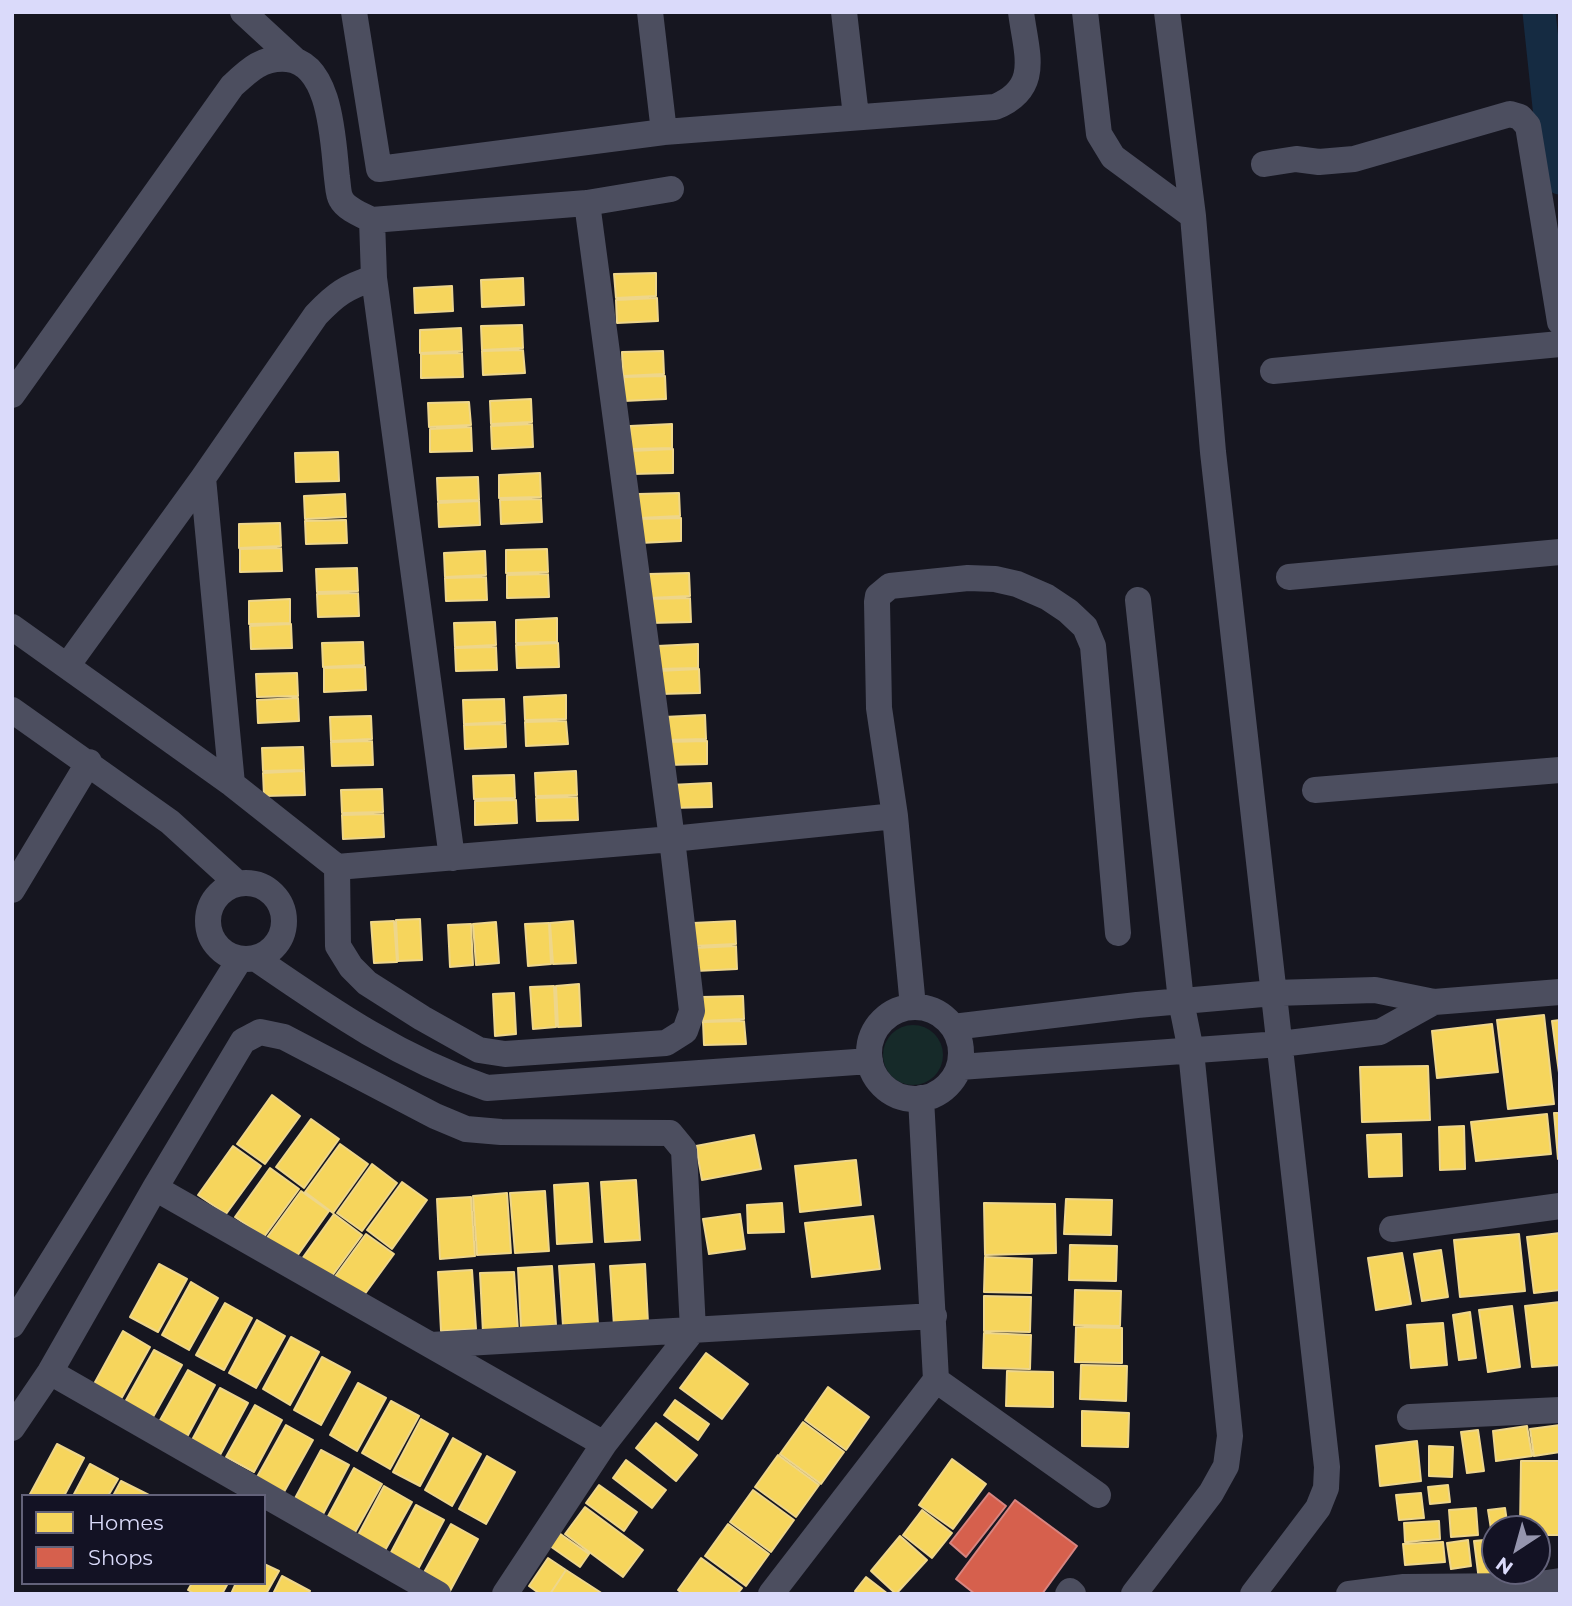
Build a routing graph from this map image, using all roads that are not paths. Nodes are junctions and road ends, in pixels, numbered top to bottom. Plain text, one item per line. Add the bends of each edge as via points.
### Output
1 (243, 12) edge
2 (354, 12) edge
3 (650, 12) edge
4 (844, 12) edge
5 (1021, 12) edge
6 (1085, 12) edge
7 (1167, 12) edge
8 (295, 60) junction
9 (856, 116) junction
10 (664, 132) junction
11 (1264, 164) dead end
12 (671, 189) dead end
13 (587, 203) junction
14 (1193, 216) junction
15 (372, 220) junction
16 (374, 278) junction
17 (1560, 322) edge
18 (1560, 344) edge
19 (1273, 371) dead end
20 (12, 395) edge
21 (203, 478) junction
22 (1560, 552) edge
23 (1289, 577) dead end
24 (1139, 600) dead end
25 (12, 627) edge
26 (67, 666) junction
27 (12, 709) edge
28 (89, 762) junction
29 (1560, 770) edge
30 (232, 784) junction
31 (1315, 790) dead end
32 (895, 816) junction
33 (672, 839) junction
34 (452, 858) junction
35 (337, 867) junction
36 (237, 883) junction
37 (12, 890) edge
38 (1118, 933) dead end
39 (247, 958) junction
40 (1560, 992) edge
41 (1274, 993) junction
42 (1181, 1001) junction
43 (1434, 1002) junction
44 (913, 1007) junction
45 (953, 1027) junction
46 (1280, 1044) junction
47 (1192, 1051) junction
48 (870, 1061) junction
49 (960, 1067) junction
50 (921, 1098) junction
51 (155, 1188) junction
52 (1560, 1206) edge
53 (1392, 1229) dead end
54 (16, 1309) edge
55 (934, 1316) junction
56 (693, 1330) junction
57 (431, 1345) junction
58 (50, 1372) junction
59 (936, 1380) junction
60 (1560, 1410) edge
61 (1410, 1417) dead end
62 (12, 1428) edge
63 (604, 1444) junction
64 (263, 1494) edge
65 (1098, 1495) dead end
66 (266, 1496) edge
67 (1560, 1581) edge
68 (1525, 1590) edge
69 (1408, 1591) edge
70 (438, 1594) edge
71 (505, 1594) edge
72 (771, 1594) edge
73 (1134, 1594) edge
74 (1253, 1594) edge
75 (1349, 1594) edge

1 - 8 street
2 - 10 street via 379,169
3 - 10 street
4 - 9 street
5 - 9 street via 1028,70 1023,89 1011,101 995,107
6 - 14 street via 1099,134 1113,157
7 - 14 street
8 - 15 street via 317,80 326,101 341,198
8 - 20 street via 273,58 254,66 232,86
9 - 10 street
11 - 17 street via 1354,159 1510,114 1520,117 1528,126
12 - 13 street
13 - 15 street
13 - 33 street
14 - 41 street via 1213,452
15 - 16 street
16 - 21 street via 336,295 316,315
16 - 34 street
18 - 19 street
21 - 26 street
21 - 30 street
22 - 23 street
24 - 42 street
25 - 26 street
26 - 30 street
27 - 28 street
28 - 36 street via 170,822
28 - 37 street
29 - 31 street
30 - 35 street
32 - 33 street
32 - 38 street via 879,708 878,596 890,586 968,578 1017,584 1047,597 1085,627 1093,646
32 - 44 street
33 - 34 street
33 - 35 street via 692,1011 685,1031 666,1043 505,1054 479,1050 367,983 351,967 338,946
34 - 35 street
36 - 39 street via 214,900 209,929 226,953
36 - 39 street via 267,889 284,913 279,941 268,952
39 - 48 street via 393,1048 487,1088
39 - 54 street
40 - 43 street
41 - 42 street
41 - 43 street via 1375,990
41 - 46 street
42 - 45 street
42 - 47 street
43 - 46 street via 1380,1032
44 - 45 street via 936,1012
44 - 48 street via 892,1013 876,1028
45 - 49 street via 961,1050
46 - 47 street
46 - 74 street via 1326,1488 1318,1508
47 - 49 street
47 - 73 street via 1230,1436 1226,1466 1211,1493
48 - 50 street via 884,1087 901,1097
49 - 50 street via 949,1085
50 - 55 street
51 - 56 street via 243,1041 260,1032 284,1037 466,1129 670,1133 684,1150
51 - 57 street
51 - 58 street
52 - 53 street
55 - 56 street
55 - 59 street
56 - 57 street
56 - 63 street
57 - 63 street
58 - 62 street
58 - 64 street
59 - 65 street
59 - 72 street
60 - 61 street
63 - 71 street
66 - 70 street
67 - 68 street
68 - 69 street
69 - 75 street

